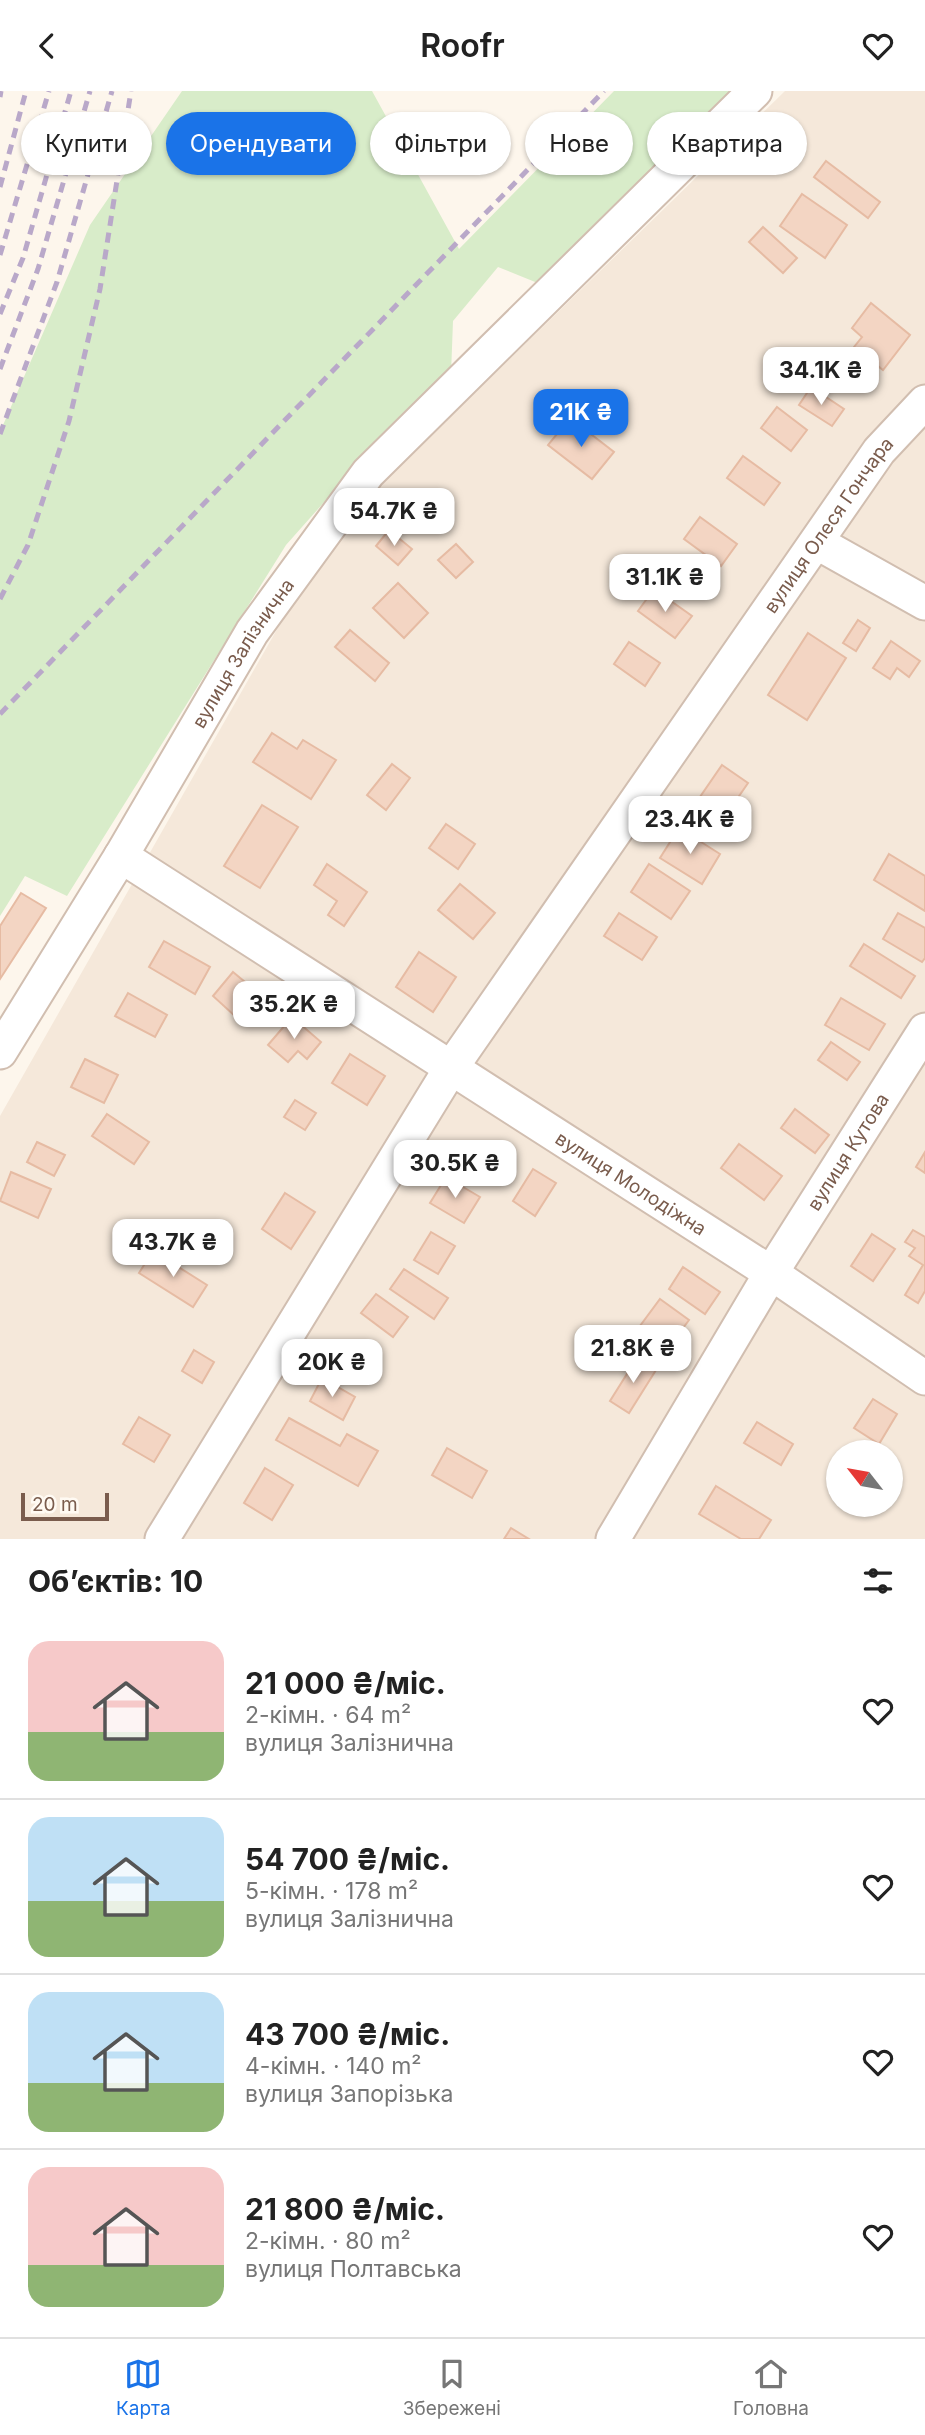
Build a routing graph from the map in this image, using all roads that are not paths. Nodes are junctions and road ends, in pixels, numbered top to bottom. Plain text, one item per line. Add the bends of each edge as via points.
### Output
1 (755, 91) edge
2 (925, 402) edge
3 (818, 543) junction
4 (925, 603) edge
5 (121, 856) junction
6 (925, 1030) edge
7 (0, 1052) edge
8 (451, 1068) junction
9 (771, 1273) junction
10 (925, 1378) edge
11 (162, 1539) edge
12 (613, 1539) edge

1 - 5 street, вулиця Залізнична via 368,473 252,632
2 - 3 street, вулиця Олеся Гончара via 879,451
3 - 4 street
3 - 8 street, вулиця Олеся Гончара
5 - 7 street, вулиця Залізнична
5 - 8 street, вулиця Молодіжна
6 - 9 street, вулиця Кутова
8 - 9 street, вулиця Молодіжна
8 - 11 street, вулиця Олеся Гончара
9 - 10 street, вулиця Молодіжна
9 - 12 street, вулиця Кутова

